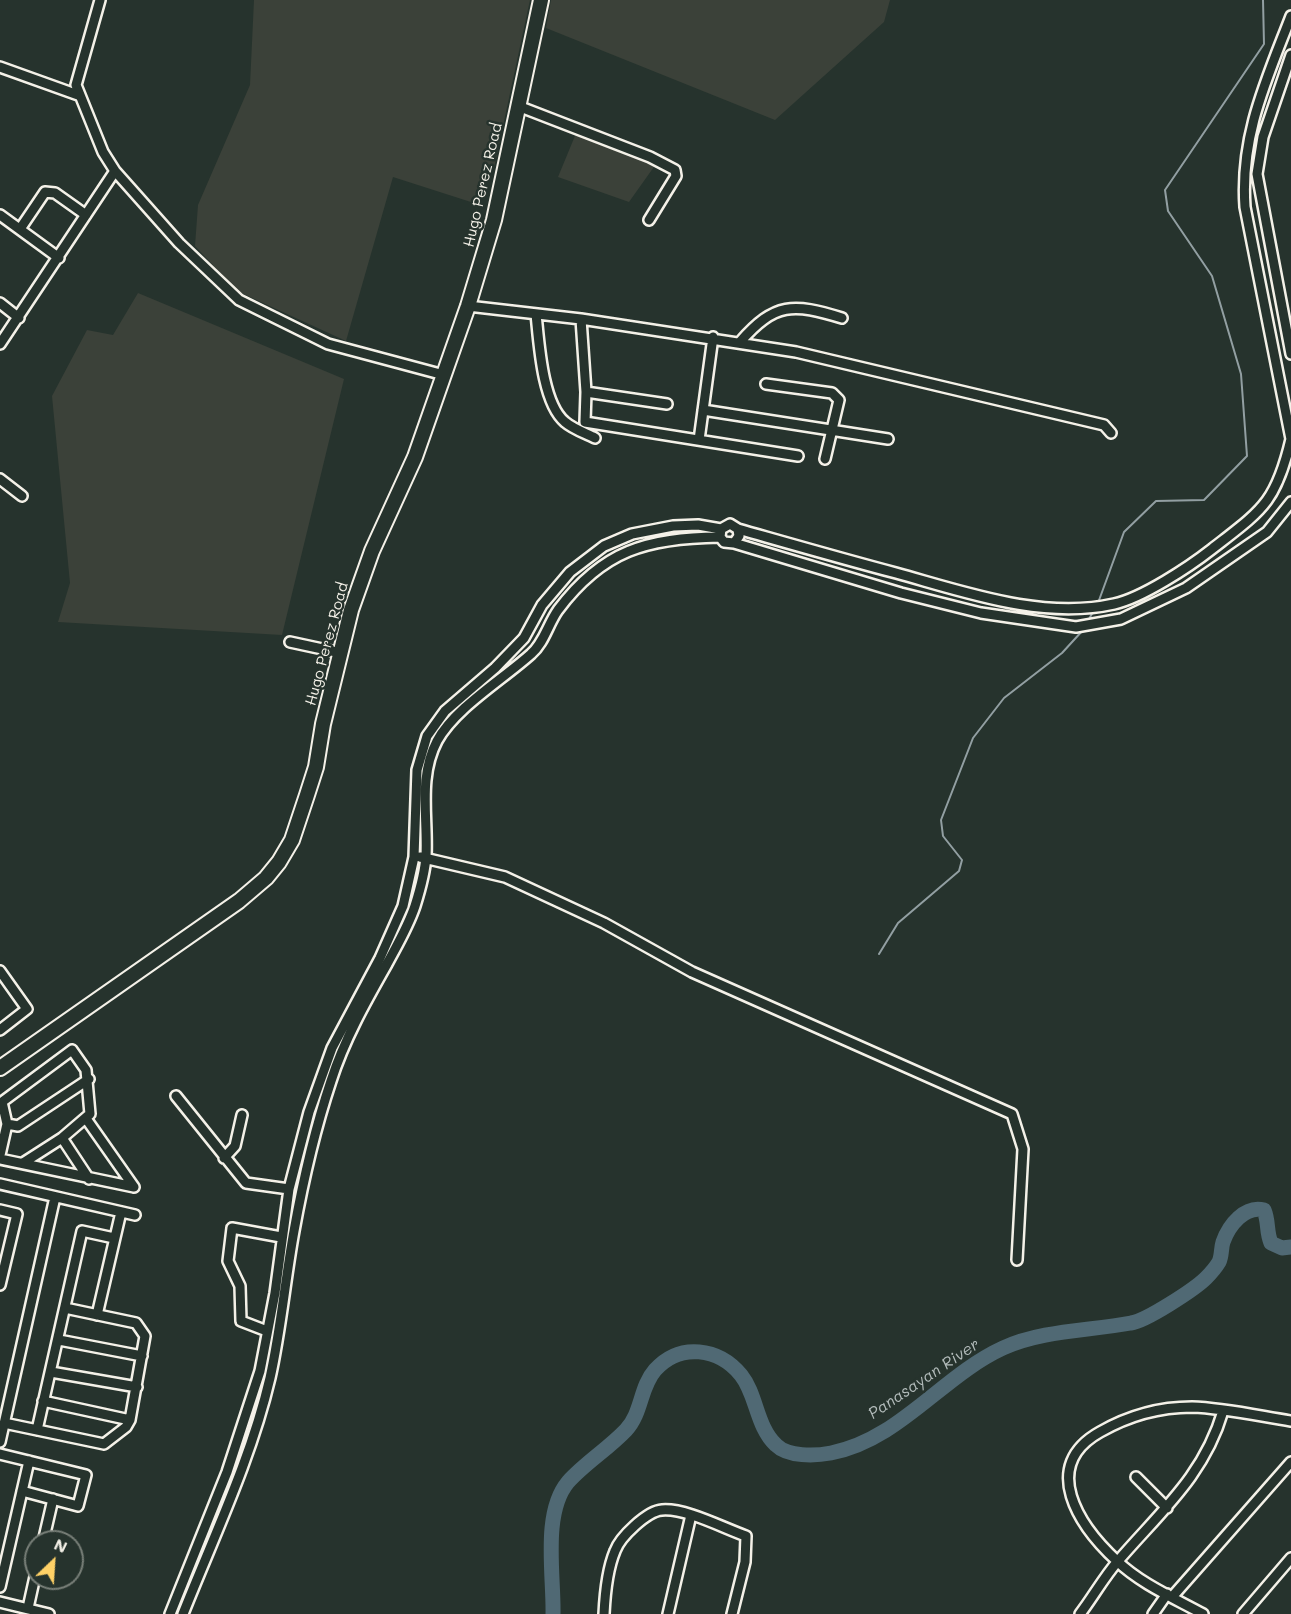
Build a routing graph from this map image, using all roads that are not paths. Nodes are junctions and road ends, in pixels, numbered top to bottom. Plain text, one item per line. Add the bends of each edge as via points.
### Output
1 (100, 0) edge
2 (541, 0) edge
3 (1291, 16) edge
4 (1291, 55) edge
5 (0, 67) edge
6 (78, 95) junction
7 (518, 106) junction
8 (115, 171) junction
9 (0, 214) edge
10 (86, 215) junction
11 (649, 220) dead end
12 (20, 228) junction
13 (58, 258) junction
14 (0, 303) edge
15 (468, 306) junction
16 (536, 314) junction
17 (19, 318) junction
18 (843, 318) dead end
19 (581, 319) junction
20 (713, 337) junction
21 (740, 342) junction
22 (0, 344) edge
23 (1291, 354) edge
24 (444, 375) junction
25 (766, 384) dead end
26 (586, 392) junction
27 (668, 404) dead end
28 (703, 410) junction
29 (834, 429) junction
30 (1111, 433) dead end
31 (594, 438) dead end
32 (888, 439) dead end
33 (699, 440) junction
34 (798, 456) dead end
35 (825, 459) dead end
36 (0, 479) edge
37 (22, 496) dead end
38 (1291, 502) edge
39 (738, 529) junction
40 (720, 533) junction
41 (734, 543) junction
42 (290, 642) dead end
43 (341, 653) junction
44 (427, 736) junction
45 (437, 741) junction
46 (414, 857) junction
47 (426, 857) junction
48 (0, 971) edge
49 (2, 1029) edge
50 (0, 1068) edge
51 (89, 1079) junction
52 (176, 1096) dead end
53 (242, 1115) dead end
54 (87, 1120) junction
55 (8, 1124) junction
56 (62, 1138) junction
57 (0, 1157) edge
58 (224, 1158) junction
59 (22, 1163) junction
60 (89, 1179) junction
61 (0, 1184) edge
62 (290, 1189) junction
63 (55, 1197) junction
64 (0, 1210) edge
65 (121, 1212) junction
66 (135, 1215) dead end
67 (281, 1237) junction
68 (114, 1238) junction
69 (1017, 1260) dead end
70 (0, 1285) edge
71 (65, 1308) junction
72 (97, 1315) junction
73 (267, 1331) junction
74 (59, 1340) junction
75 (142, 1356) junction
76 (51, 1372) junction
77 (136, 1387) junction
78 (43, 1401) junction
79 (4, 1406) edge
80 (1223, 1412) junction
81 (130, 1420) junction
82 (1291, 1421) edge
83 (4, 1423) junction
84 (37, 1430) junction
85 (0, 1442) edge
86 (0, 1454) edge
87 (29, 1461) junction
88 (1291, 1462) edge
89 (1136, 1477) dead end
90 (22, 1491) junction
91 (53, 1499) junction
92 (1167, 1508) junction
93 (691, 1515) junction
94 (46, 1530) edge
95 (1291, 1558) edge
96 (1118, 1562) junction
97 (0, 1587) edge
98 (32, 1590) edge
99 (1170, 1596) junction
100 (0, 1602) edge
101 (28, 1608) junction
102 (49, 1614) edge
103 (170, 1614) edge
104 (183, 1614) edge
105 (604, 1614) edge
106 (668, 1614) edge
107 (732, 1614) edge
108 (1080, 1614) edge
109 (1153, 1614) edge
110 (1203, 1614) edge
111 (1243, 1614) edge

1 - 6 street via 76,84
2 - 7 street, Hugo Perez Road
3 - 39 street via 1260,97 1243,174 1245,207 1291,439 1273,496 1253,517 1183,572 1117,604 1083,609 1040,607 982,597
4 - 23 street via 1263,137 1257,174
5 - 6 street
6 - 8 street
7 - 11 street via 675,170 676,176
7 - 15 street, Hugo Perez Road via 494,220
8 - 10 street
8 - 24 street via 179,243 239,300 328,344
9 - 12 street
10 - 12 street via 55,193 45,192
10 - 13 street
12 - 13 street
13 - 17 street
14 - 17 street
15 - 16 street
15 - 24 street, Hugo Perez Road
16 - 19 street
16 - 31 street via 548,394 564,422
17 - 22 street
18 - 21 street via 789,308 774,310
19 - 20 street
19 - 26 street
20 - 21 street
20 - 28 street
21 - 30 street via 830,358 1104,425
24 - 43 street, Hugo Perez Road via 415,457 372,551
25 - 29 street via 832,393 839,400
26 - 27 street
26 - 33 street via 585,422
28 - 29 street
28 - 33 street
29 - 32 street
29 - 35 street
33 - 34 street
36 - 37 street
38 - 41 street via 1267,532 1186,588 1121,619 1076,627 981,613 901,594
39 - 40 street via 730,524
39 - 41 street via 740,536
40 - 41 street via 724,542
40 - 44 street via 710,526 673,526 632,534 604,546 570,572 542,605 524,638 445,711
40 - 45 street via 647,544 611,559 578,584 537,649 453,719
42 - 43 street
43 - 50 street, Hugo Perez Road via 316,767 292,840 266,878 239,901
44 - 45 street
44 - 46 street via 414,789
45 - 47 street via 425,790
46 - 47 street
46 - 62 street via 403,906 321,1076
47 - 69 street via 506,877 604,923 692,972 1012,1114 1023,1149
47 - 104 street via 417,900 402,938 344,1048 331,1082 301,1195 278,1338 262,1409
48 - 49 street via 27,1009
51 - 54 street
51 - 55 street via 18,1126
51 - 55 street via 72,1050 2,1102
52 - 58 street
53 - 58 street via 235,1146
54 - 56 street
54 - 60 street via 134,1187
55 - 57 street
56 - 59 street
56 - 60 street
57 - 59 street
58 - 62 street via 246,1183
59 - 60 street
61 - 63 street
62 - 67 street
63 - 65 street
63 - 79 street
64 - 70 street via 17,1214
65 - 66 street
65 - 68 street
67 - 73 street
67 - 73 street via 232,1228 228,1261 240,1286 241,1321
68 - 71 street via 82,1231
68 - 72 street
71 - 72 street
71 - 74 street
72 - 75 street via 136,1323 145,1336
73 - 103 street via 260,1371 227,1472
74 - 75 street
74 - 76 street
75 - 77 street
76 - 77 street
76 - 78 street
77 - 81 street
78 - 81 street
78 - 84 street
79 - 83 street
80 - 82 street
80 - 92 street via 1204,1458
80 - 96 street via 1191,1407 1148,1412 1123,1419 1082,1442 1069,1463 1068,1488 1079,1516
81 - 84 street via 104,1444
83 - 84 street
83 - 85 street
86 - 87 street
87 - 90 street
87 - 91 street via 86,1475 78,1506
88 - 99 street
89 - 92 street
90 - 91 street
90 - 97 street
91 - 94 street
92 - 96 street
93 - 105 street via 662,1510 641,1519 615,1549
93 - 106 street
93 - 107 street via 746,1536 745,1562
95 - 111 street
96 - 99 street
96 - 108 street
98 - 101 street
99 - 109 street
99 - 110 street
100 - 101 street
101 - 102 street

